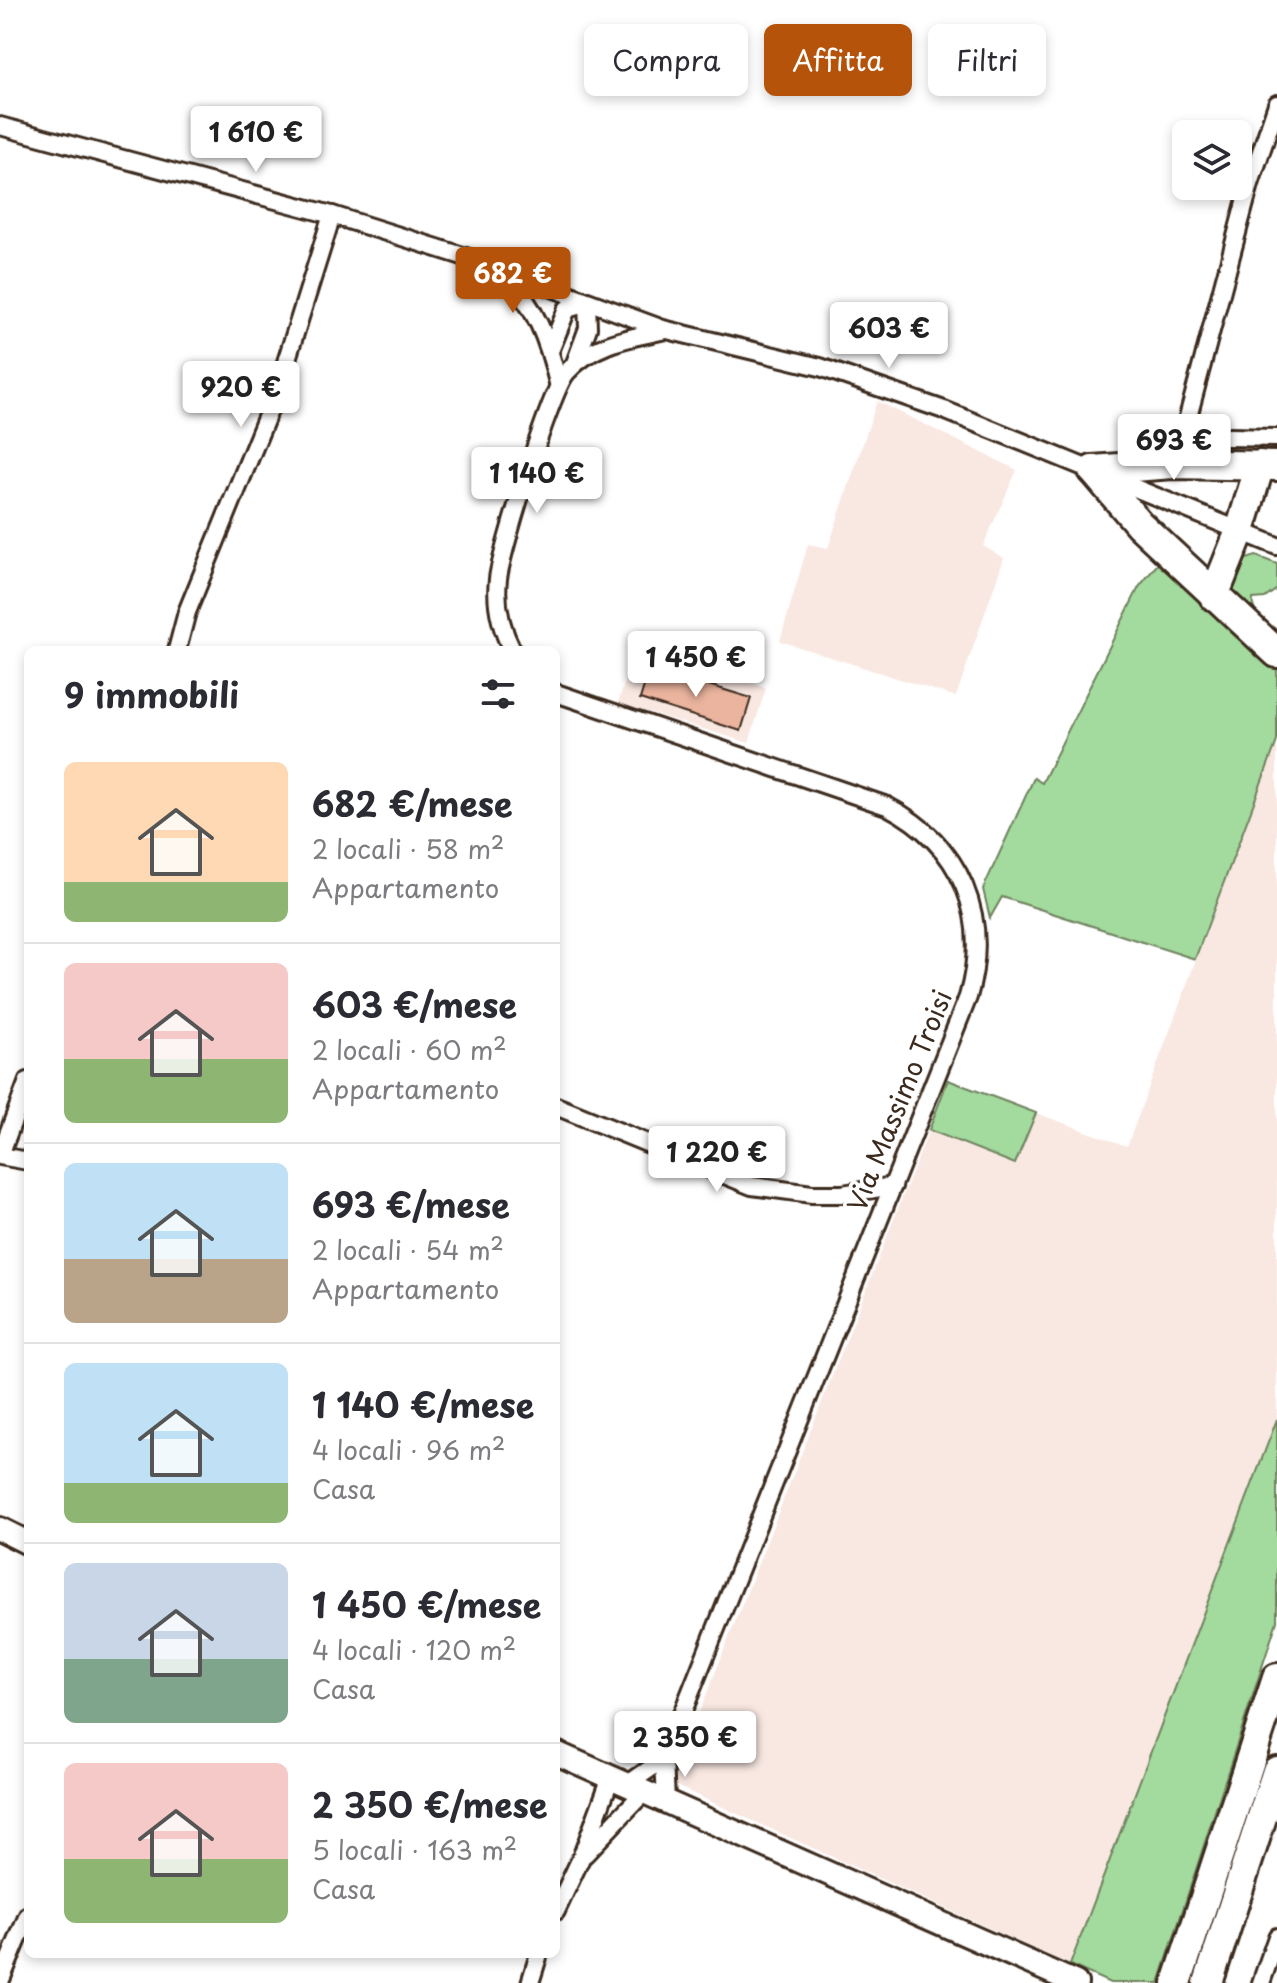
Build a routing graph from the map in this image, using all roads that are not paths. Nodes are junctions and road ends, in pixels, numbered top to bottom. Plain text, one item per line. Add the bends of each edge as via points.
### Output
1 (1277, 104) edge
2 (0, 126) edge
3 (332, 215) junction
4 (497, 268) junction
5 (587, 303) junction
6 (667, 330) junction
7 (550, 351) junction
8 (575, 364) junction
9 (558, 383) junction
10 (1183, 436) junction
11 (1277, 438) edge
12 (1173, 464) junction
13 (1268, 466) edge
14 (1093, 470) junction
15 (1240, 531) junction
16 (1277, 546) edge
17 (1214, 596) junction
18 (178, 646) edge
19 (510, 646) edge
20 (1277, 653) edge
21 (560, 694) edge
22 (24, 1092) edge
23 (560, 1108) edge
24 (0, 1155) edge
25 (24, 1160) edge
26 (893, 1186) junction
27 (0, 1529) edge
28 (24, 1541) edge
29 (1277, 1678) edge
30 (560, 1755) edge
31 (664, 1759) junction
32 (1277, 1771) edge
33 (628, 1784) junction
34 (666, 1801) junction
35 (581, 1858) junction
36 (560, 1903) edge
37 (24, 1925) edge
38 (1277, 1937) edge
39 (538, 1958) edge
40 (0, 1982) edge
41 (530, 1983) edge
42 (1076, 1983) edge
43 (1177, 1983) edge
44 (1208, 1983) edge
45 (1261, 1983) edge

1 - 10 street via 1250,184
2 - 3 street
3 - 4 street
3 - 18 street via 277,391
4 - 5 street
4 - 7 street via 525,295
5 - 6 street
5 - 7 street via 567,309
5 - 8 street via 588,328
6 - 8 street via 606,344
6 - 14 street via 820,367
7 - 9 street
8 - 9 street
9 - 19 street via 498,580 501,621
10 - 11 street
10 - 12 street
12 - 13 highway
12 - 14 highway
13 - 15 highway
14 - 15 street
14 - 17 highway via 1139,524
15 - 16 street
15 - 17 highway
17 - 20 highway
21 - 26 street, Via Massimo Troisi via 887,806 910,818 945,852 969,897 977,947 975,973
22 - 24 street
23 - 26 street via 752,1186 812,1194
24 - 25 street
26 - 31 street, Via Massimo Troisi
27 - 28 main road
29 - 43 highway
30 - 33 main road
31 - 33 street
31 - 34 street, Via Massimo Troisi
32 - 44 highway
33 - 34 main road
33 - 35 street
33 - 35 street
34 - 42 main road
35 - 36 street
37 - 40 street
38 - 45 street
39 - 41 street

